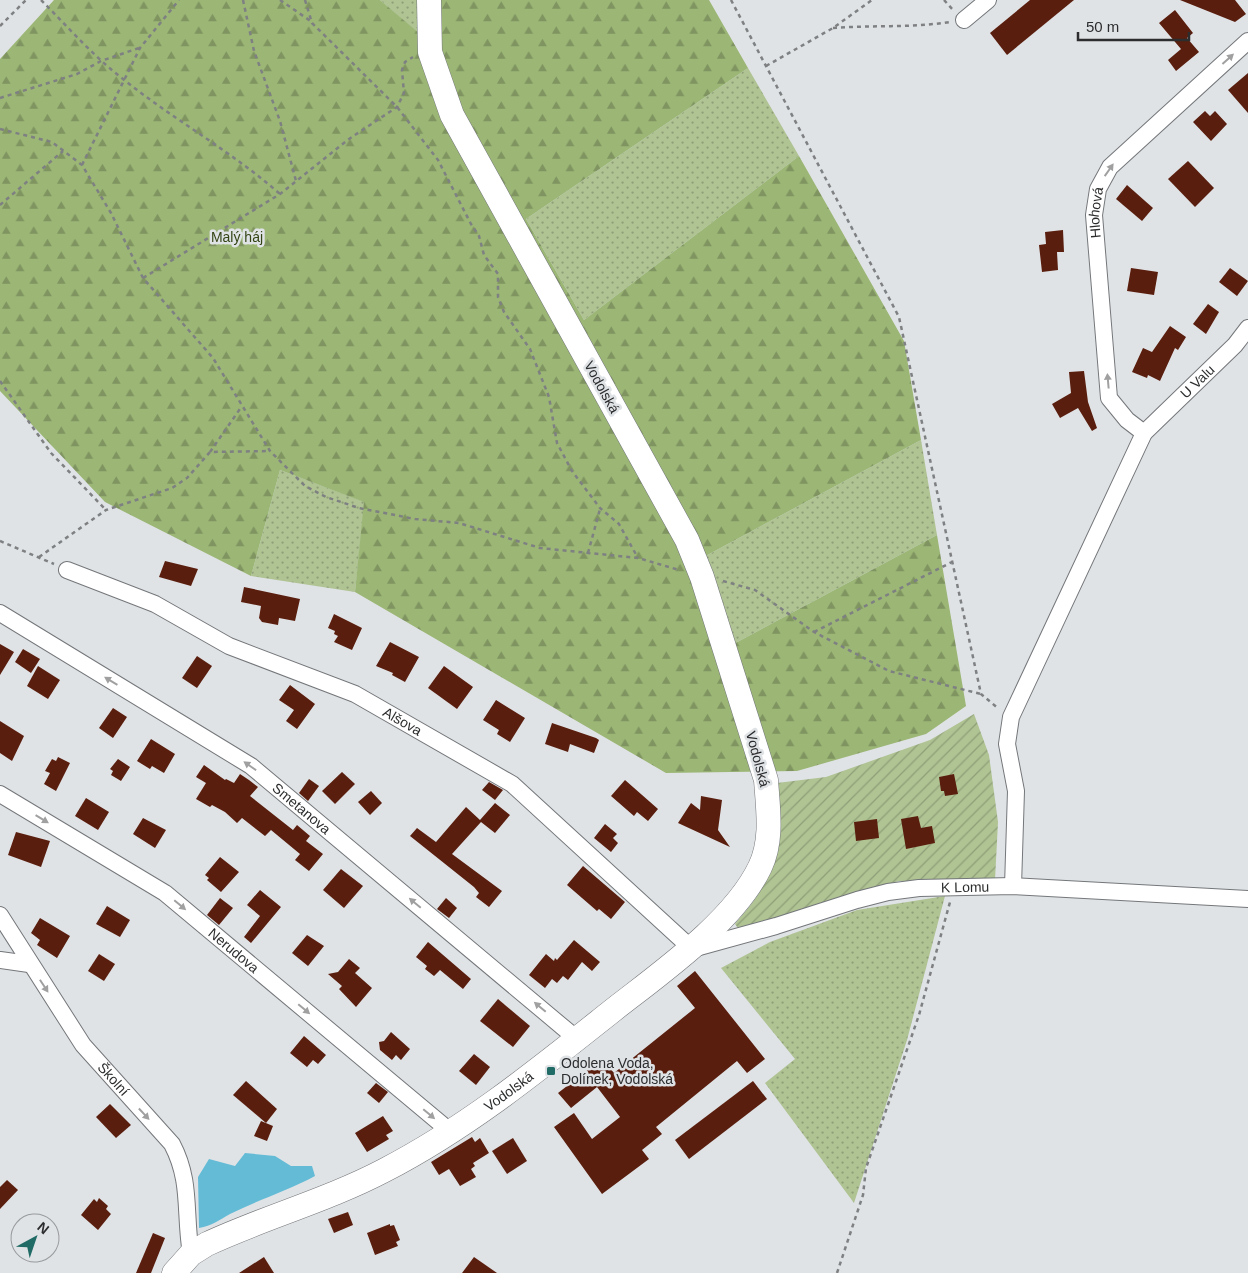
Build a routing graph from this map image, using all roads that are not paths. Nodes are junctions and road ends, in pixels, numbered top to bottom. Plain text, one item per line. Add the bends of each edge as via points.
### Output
1 (429, 0) edge
2 (988, 0) edge
3 (964, 20) road end
4 (1248, 41) edge
5 (1248, 328) edge
6 (1144, 433) junction
7 (66, 570) road end
8 (0, 613) edge
9 (0, 794) edge
10 (1013, 886) junction
11 (1248, 899) edge
12 (0, 916) edge
13 (692, 949) junction
14 (0, 960) edge
15 (29, 964) junction
16 (577, 1039) junction
17 (452, 1133) junction
18 (191, 1254) junction
19 (174, 1273) edge

1 - 13 street, Vodolská via 430,52 452,115 687,540 702,577 766,780 767,844 756,874
2 - 3 street
6 -> 4 street, Hlohová via 1127,420 1110,398 1094,215 1098,189 1110,167
5 - 6 street, U Valu
6 - 10 street via 1011,717 1007,744 1016,792
7 - 13 street, Alšova via 155,604 229,646 356,694 512,784
16 -> 8 street, Smetanova via 251,766
9 -> 17 street, Nerudova via 165,892
10 - 11 street, K Lomu
10 - 13 street, K Lomu via 951,886 888,892
12 - 15 street, Školní
13 - 16 street, Vodolská
14 - 15 street
15 -> 18 street, Školní via 83,1045 172,1144 187,1185 186,1228
16 - 17 street, Vodolská
17 - 18 street, Vodolská via 383,1171 224,1236
18 - 19 street, Vodolská

